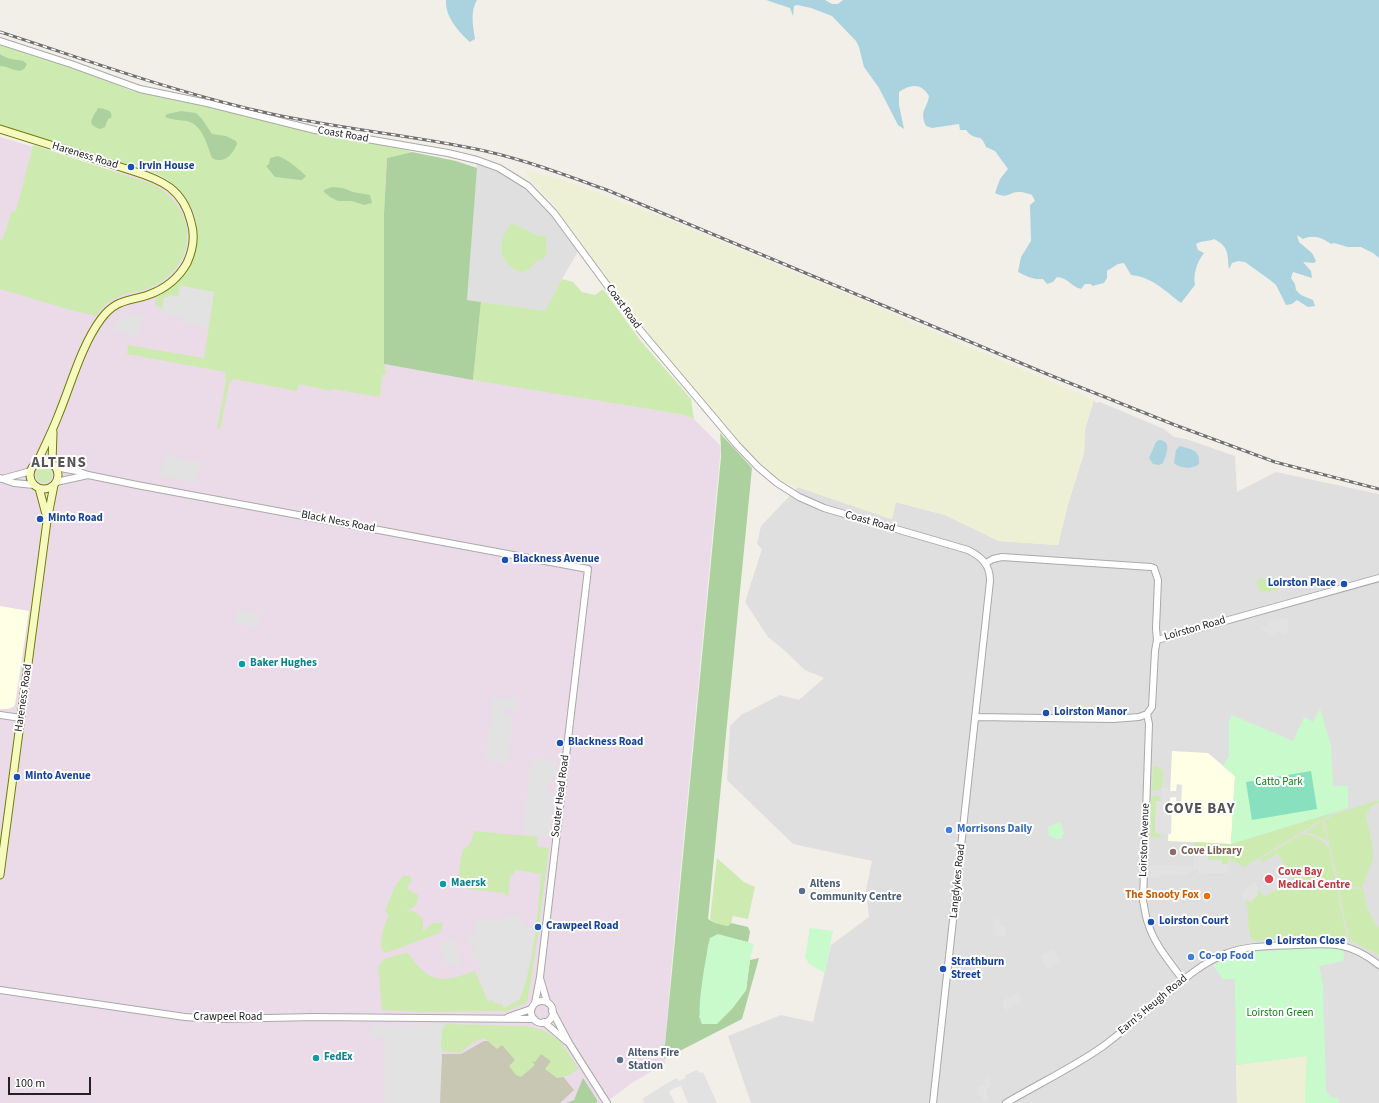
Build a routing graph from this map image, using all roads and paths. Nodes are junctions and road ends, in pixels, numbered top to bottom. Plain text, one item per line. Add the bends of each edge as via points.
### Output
1 (0, 41) edge
2 (0, 130) edge
3 (53, 430) junction
4 (38, 463) junction
5 (54, 466) junction
6 (31, 471) junction
7 (88, 475) junction
8 (1, 478) edge
9 (55, 484) junction
10 (37, 487) junction
11 (48, 520) junction
12 (986, 563) junction
13 (588, 569) joint
14 (1379, 578) edge
15 (1157, 640) junction
16 (1147, 714) junction
17 (0, 715) edge
18 (976, 717) junction
19 (21, 718) junction
20 (0, 876) edge
21 (1379, 965) edge
22 (540, 977) junction
23 (1183, 980) junction
24 (0, 990) edge
25 (547, 1002) junction
26 (536, 1003) junction
27 (531, 1009) junction
28 (552, 1010) junction
29 (505, 1018) junction
30 (534, 1019) junction
31 (544, 1022) junction
32 (569, 1043) junction
33 (607, 1103) edge
34 (933, 1103) edge
35 (1006, 1103) edge

1 - 12 street, Coast Road via 140,88 314,130 470,158 499,168 528,186 550,208 650,342 737,445 777,483 799,497 824,508 968,550
2 - 3 main road, Hareness Road via 160,181 182,200 192,226 192,248 178,276 162,289 125,300 108,310 100,320 89,337
3 - 4 main road, Hareness Road
3 - 5 main road
4 - 5 main road via 47,462
4 - 6 main road
5 - 7 street, Black Ness Road
5 - 9 main road via 58,474
6 - 8 street
6 - 10 main road via 31,479
7 - 9 street, Black Ness Road
7 - 13 street, Black Ness Road
8 - 10 street
9 - 10 main road via 49,488
9 - 11 main road, Hareness Road
10 - 11 main road, Hareness Road
11 - 19 main road, Hareness Road
12 - 15 street via 1002,557 1154,568 1158,575
12 - 18 street, Langdykes Road via 990,570 990,581
13 - 22 street, Souter Head Road
14 - 15 street, Loirston Road
15 - 16 street, Loirston Road via 1152,706
16 - 18 street via 1113,719
16 - 23 street, Loirston Avenue via 1149,724 1143,901 1154,938
17 - 19 street
18 - 34 street, Langdykes Road
19 - 20 main road, Hareness Road
21 - 23 street, Earn's Heugh Road via 1366,955 1328,944 1246,948 1209,961
22 - 25 street, Souter Head Road
22 - 26 street, Souter Head Road
23 - 35 street, Earn's Heugh Road via 1098,1050
24 - 29 street, Crawpeel Road via 185,1017 218,1019
25 - 26 street
25 - 28 street
26 - 27 street
27 - 29 street, Crawpeel Road
27 - 30 street
28 - 31 street via 550,1019
28 - 32 street
29 - 30 street, Crawpeel Road
30 - 31 street
31 - 32 street
32 - 33 street

